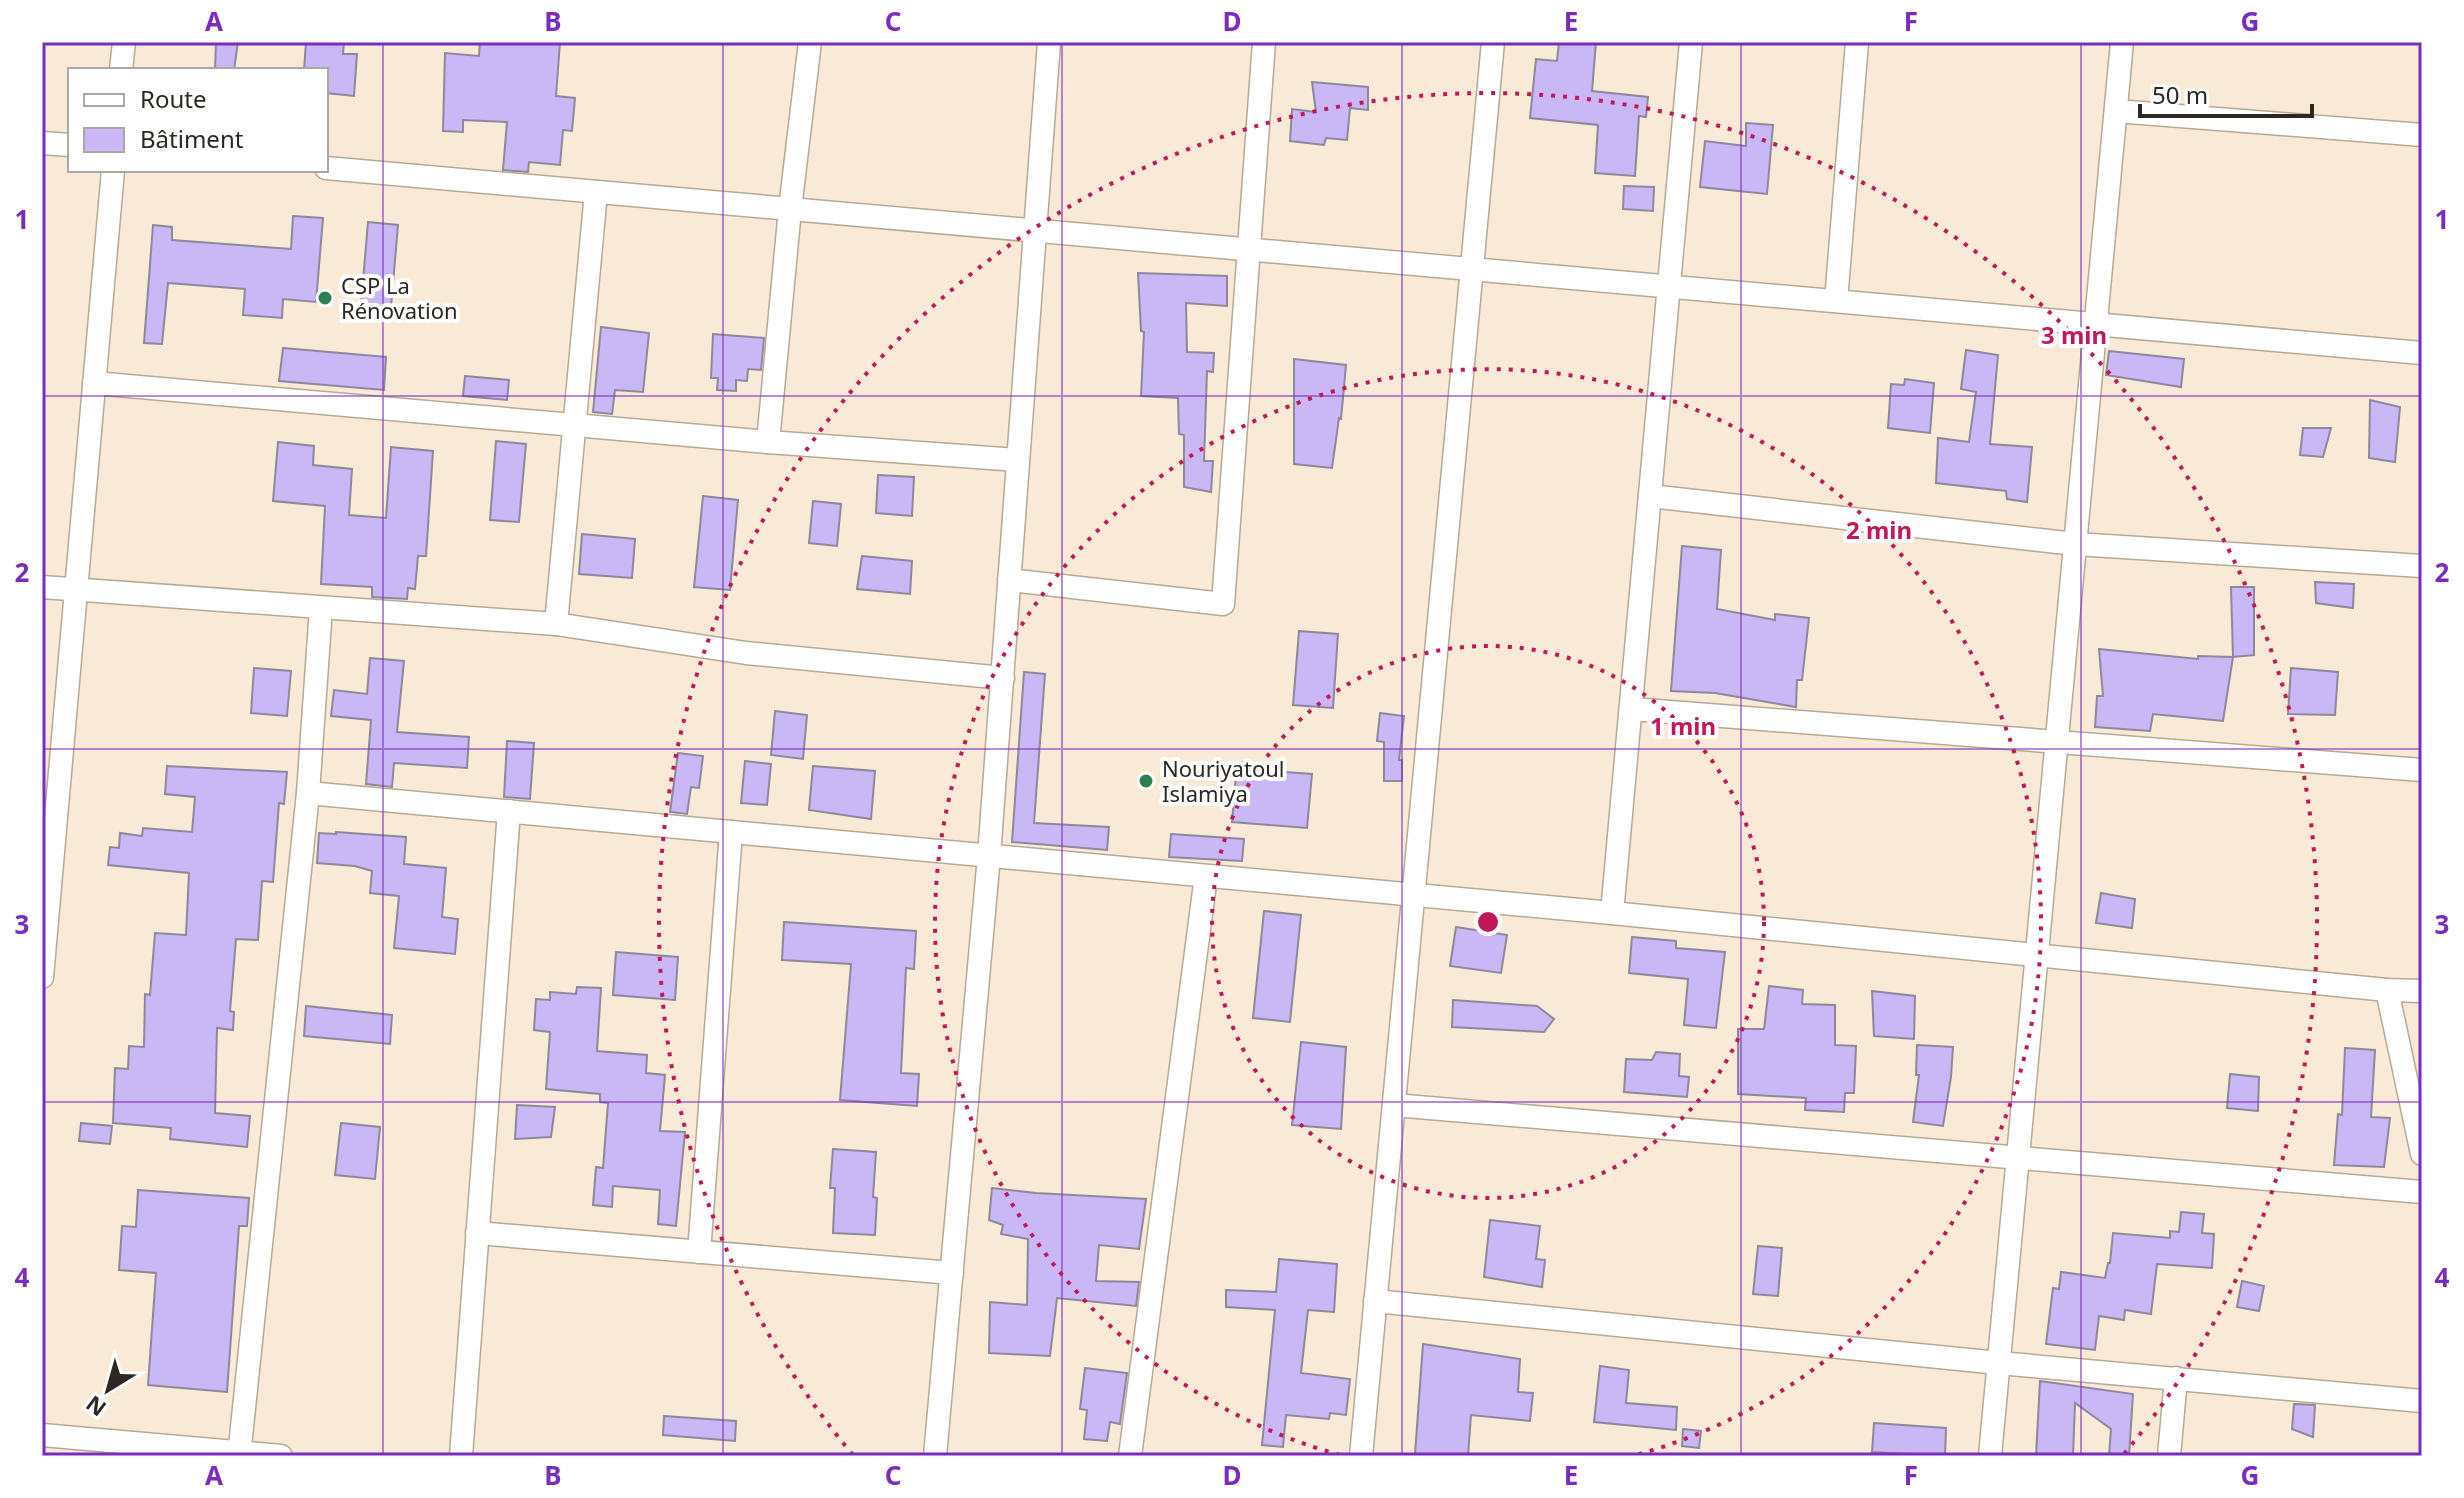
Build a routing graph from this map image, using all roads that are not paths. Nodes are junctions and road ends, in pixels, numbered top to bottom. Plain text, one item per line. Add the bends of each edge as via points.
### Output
1 (124, 42) edge
2 (810, 42) edge
3 (1049, 42) edge
4 (1264, 42) edge
5 (1493, 42) edge
6 (1691, 42) edge
7 (1857, 42) edge
8 (2122, 42) edge
9 (121, 68) edge
10 (2116, 111) junction
11 (2422, 135) edge
12 (42, 143) edge
13 (68, 145) edge
14 (328, 168) edge
15 (113, 172) edge
16 (596, 192) junction
17 (790, 209) junction
18 (1035, 230) junction
19 (1248, 249) junction
20 (1472, 269) junction
21 (1669, 286) junction
22 (1836, 301) junction
23 (2096, 324) junction
24 (2422, 353) edge
25 (94, 383) junction
26 (575, 425) junction
27 (768, 442) junction
28 (1018, 460) junction
29 (1650, 496) junction
30 (2075, 544) junction
31 (2422, 566) edge
32 (1009, 580) junction
33 (42, 587) edge
34 (76, 590) junction
35 (321, 608) junction
36 (556, 624) junction
37 (1003, 678) junction
38 (1631, 709) junction
39 (2057, 743) junction
40 (2422, 770) edge
41 (308, 793) junction
42 (509, 811) junction
43 (731, 832) junction
44 (989, 856) junction
45 (1206, 876) junction
46 (1413, 895) junction
47 (1612, 913) junction
48 (2037, 957) junction
49 (42, 975) edge
50 (2387, 990) junction
51 (2422, 991) edge
52 (1394, 1105) junction
53 (2422, 1154) edge
54 (2018, 1158) junction
55 (2422, 1192) edge
56 (477, 1233) junction
57 (699, 1252) junction
58 (952, 1273) junction
59 (1375, 1301) junction
60 (1999, 1363) junction
61 (2176, 1378) junction
62 (2422, 1401) edge
63 (42, 1435) edge
64 (239, 1454) edge
65 (281, 1456) edge
66 (461, 1456) edge
67 (935, 1456) edge
68 (1130, 1456) edge
69 (1361, 1456) edge
70 (1990, 1456) edge
71 (2169, 1456) edge

1 - 9 street
2 - 17 street
3 - 18 street
4 - 19 street
5 - 20 street
6 - 21 street
7 - 22 street
8 - 10 street
10 - 11 street
10 - 23 street
12 - 13 street
14 - 16 street
15 - 25 street
16 - 17 street
16 - 26 street
17 - 18 street
17 - 27 street
18 - 19 street
18 - 28 street
19 - 20 street
19 - 32 street via 1223,604
20 - 21 street
20 - 46 street
21 - 22 street
21 - 29 street
22 - 23 street
23 - 24 street
23 - 30 street
25 - 26 street
25 - 34 street
26 - 27 street
26 - 36 street
27 - 28 street
28 - 32 street
29 - 30 street
29 - 38 street
30 - 31 street
30 - 39 street
32 - 37 street
33 - 34 street
34 - 35 street
34 - 49 street
35 - 36 street
35 - 41 street
36 - 37 street via 746,653
37 - 44 street
38 - 39 street
38 - 47 street
39 - 40 street
39 - 48 street
41 - 42 street
41 - 64 street
42 - 43 street
42 - 56 street
43 - 44 street
43 - 57 street
44 - 45 street
44 - 58 street
45 - 46 street
45 - 68 street
46 - 47 street
46 - 52 street
47 - 48 street
48 - 50 street
48 - 54 street
50 - 51 street
50 - 53 street
52 - 54 street
52 - 59 street
54 - 55 street
54 - 60 street
56 - 57 street
56 - 66 street
57 - 58 street
58 - 67 street
59 - 60 street
59 - 69 street
60 - 61 street
60 - 70 street
61 - 62 street
61 - 71 street
63 - 64 street
64 - 65 street

